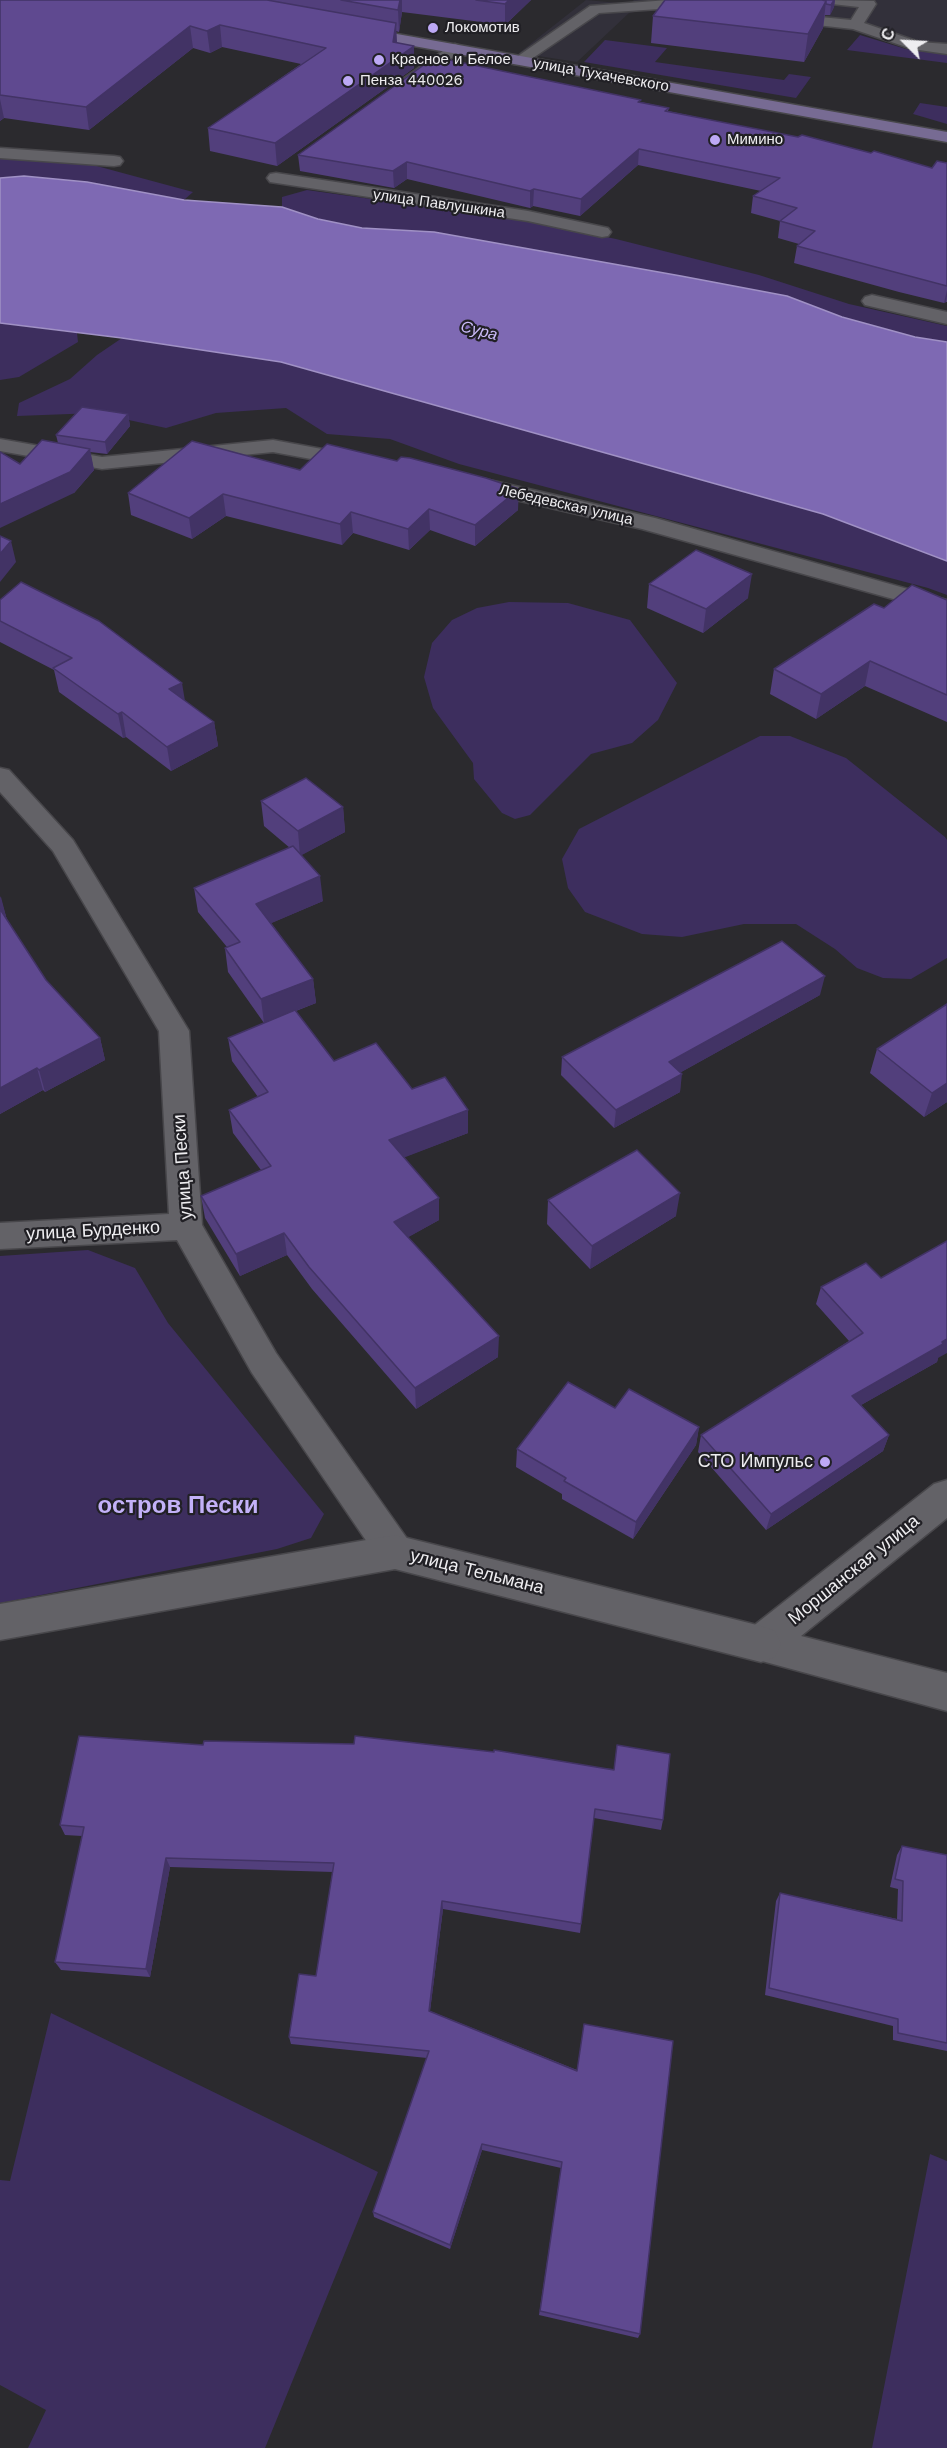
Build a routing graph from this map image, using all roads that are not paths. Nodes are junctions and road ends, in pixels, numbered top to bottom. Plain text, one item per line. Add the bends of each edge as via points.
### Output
1 (832, 0) edge
2 (676, 2) edge
3 (716, 9) edge
4 (769, 15) edge
5 (855, 25) junction
6 (341, 28) edge
7 (455, 49) junction
8 (947, 49) edge
9 (519, 61) junction
10 (389, 96) edge
11 (947, 137) edge
12 (0, 153) edge
13 (114, 161) dead end
14 (295, 164) dead end
15 (602, 232) dead end
16 (872, 301) dead end
17 (947, 318) edge
18 (0, 445) edge
19 (376, 465) edge
20 (456, 480) edge
21 (947, 606) edge
22 (0, 776) edge
23 (186, 1226) junction
24 (0, 1236) edge
25 (947, 1496) edge
26 (394, 1552) junction
27 (0, 1622) edge
28 (761, 1644) junction
29 (947, 1692) edge

1 - 5 street via 869,4
2 - 3 street
2 - 9 street via 596,9
4 - 5 street
5 - 8 street via 917,46
6 - 7 main road, улица Тухачевского
7 - 9 main road, улица Тухачевского
7 - 10 street
9 - 11 main road, улица Тухачевского
12 - 13 street
14 - 15 street, улица Павлушкина via 276,178 528,216
16 - 17 street
18 - 19 street via 102,463 273,446
20 - 21 street, Лебедевская улица via 647,523
22 - 23 street, улица Пески via 63,846 174,1031
23 - 24 street, улица Бурденко
23 - 26 street, улица Пески via 264,1363
25 - 28 street, Моршанская улица
26 - 27 street, улица Тельмана
26 - 28 street, улица Тельмана
28 - 29 street, улица Тельмана

